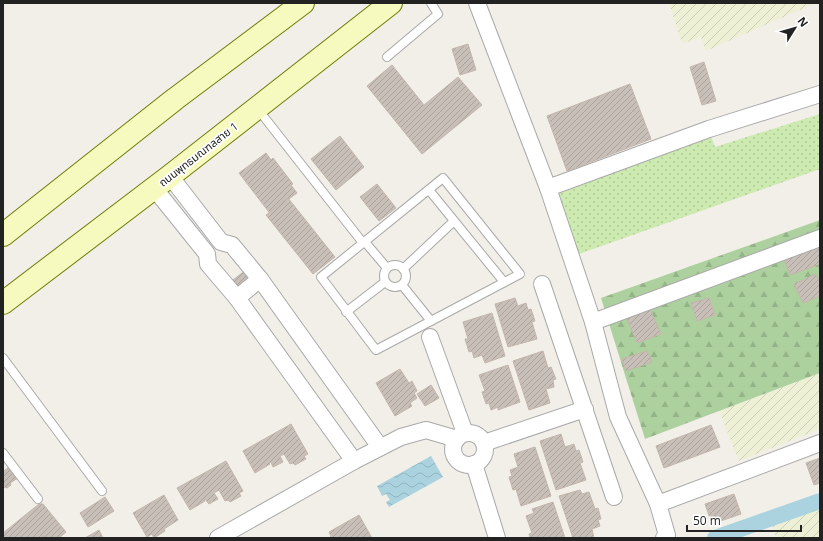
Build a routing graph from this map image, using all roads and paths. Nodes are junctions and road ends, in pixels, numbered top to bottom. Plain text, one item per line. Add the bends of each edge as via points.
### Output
1 (303, 3) edge
2 (391, 3) edge
3 (431, 3) edge
4 (477, 3) edge
5 (387, 57) dead end
6 (820, 94) edge
7 (257, 107) junction
8 (162, 182) junction
9 (548, 188) junction
10 (429, 190) junction
11 (454, 221) junction
12 (3, 234) edge
13 (820, 238) edge
14 (364, 242) junction
15 (387, 268) junction
16 (403, 269) junction
17 (260, 279) junction
18 (385, 282) junction
19 (504, 282) junction
20 (542, 284) dead end
21 (402, 285) junction
22 (237, 298) junction
23 (3, 303) edge
24 (346, 312) junction
25 (593, 322) junction
26 (430, 329) junction
27 (3, 358) edge
28 (585, 409) junction
29 (461, 436) junction
30 (820, 442) edge
31 (484, 444) junction
32 (380, 448) junction
33 (3, 453) edge
34 (354, 461) junction
35 (474, 464) junction
36 (102, 491) dead end
37 (614, 497) dead end
38 (38, 499) dead end
39 (658, 504) junction
40 (218, 538) edge
41 (497, 538) edge
42 (664, 538) edge

1 - 12 main road via 175,99
2 - 7 main road, ถนนพุทธมณฑลสาย 1
3 - 5 lane via 438,14
4 - 9 street
6 - 9 street via 709,129
7 - 8 main road, ถนนพุทธมณฑลสาย 1
7 - 14 lane
8 - 17 street via 221,242 232,245
8 - 22 street via 207,254 208,264
8 - 23 main road, ถนนพุทธมณฑลสาย 1
9 - 25 street
10 - 11 lane
10 - 14 lane
10 - 19 lane via 443,178 520,274
11 - 16 lane
11 - 19 lane
13 - 25 street
14 - 15 lane
14 - 24 lane via 321,278
15 - 16 lane via 395,265
15 - 18 lane via 384,273
16 - 21 lane via 406,277
17 - 22 street
17 - 32 street
18 - 21 lane via 397,288
18 - 24 lane
19 - 26 lane
20 - 28 street
21 - 26 lane
22 - 34 street
24 - 26 lane via 376,350
25 - 39 street via 618,417
26 - 29 street
27 - 36 lane
28 - 31 street
28 - 37 street
29 - 31 street via 475,434
29 - 32 street via 426,430 401,437
29 - 35 street via 453,448 456,457 464,464
30 - 39 street
31 - 35 street via 484,455
32 - 34 street
33 - 38 lane
34 - 40 street
35 - 41 street
39 - 42 street via 667,535

